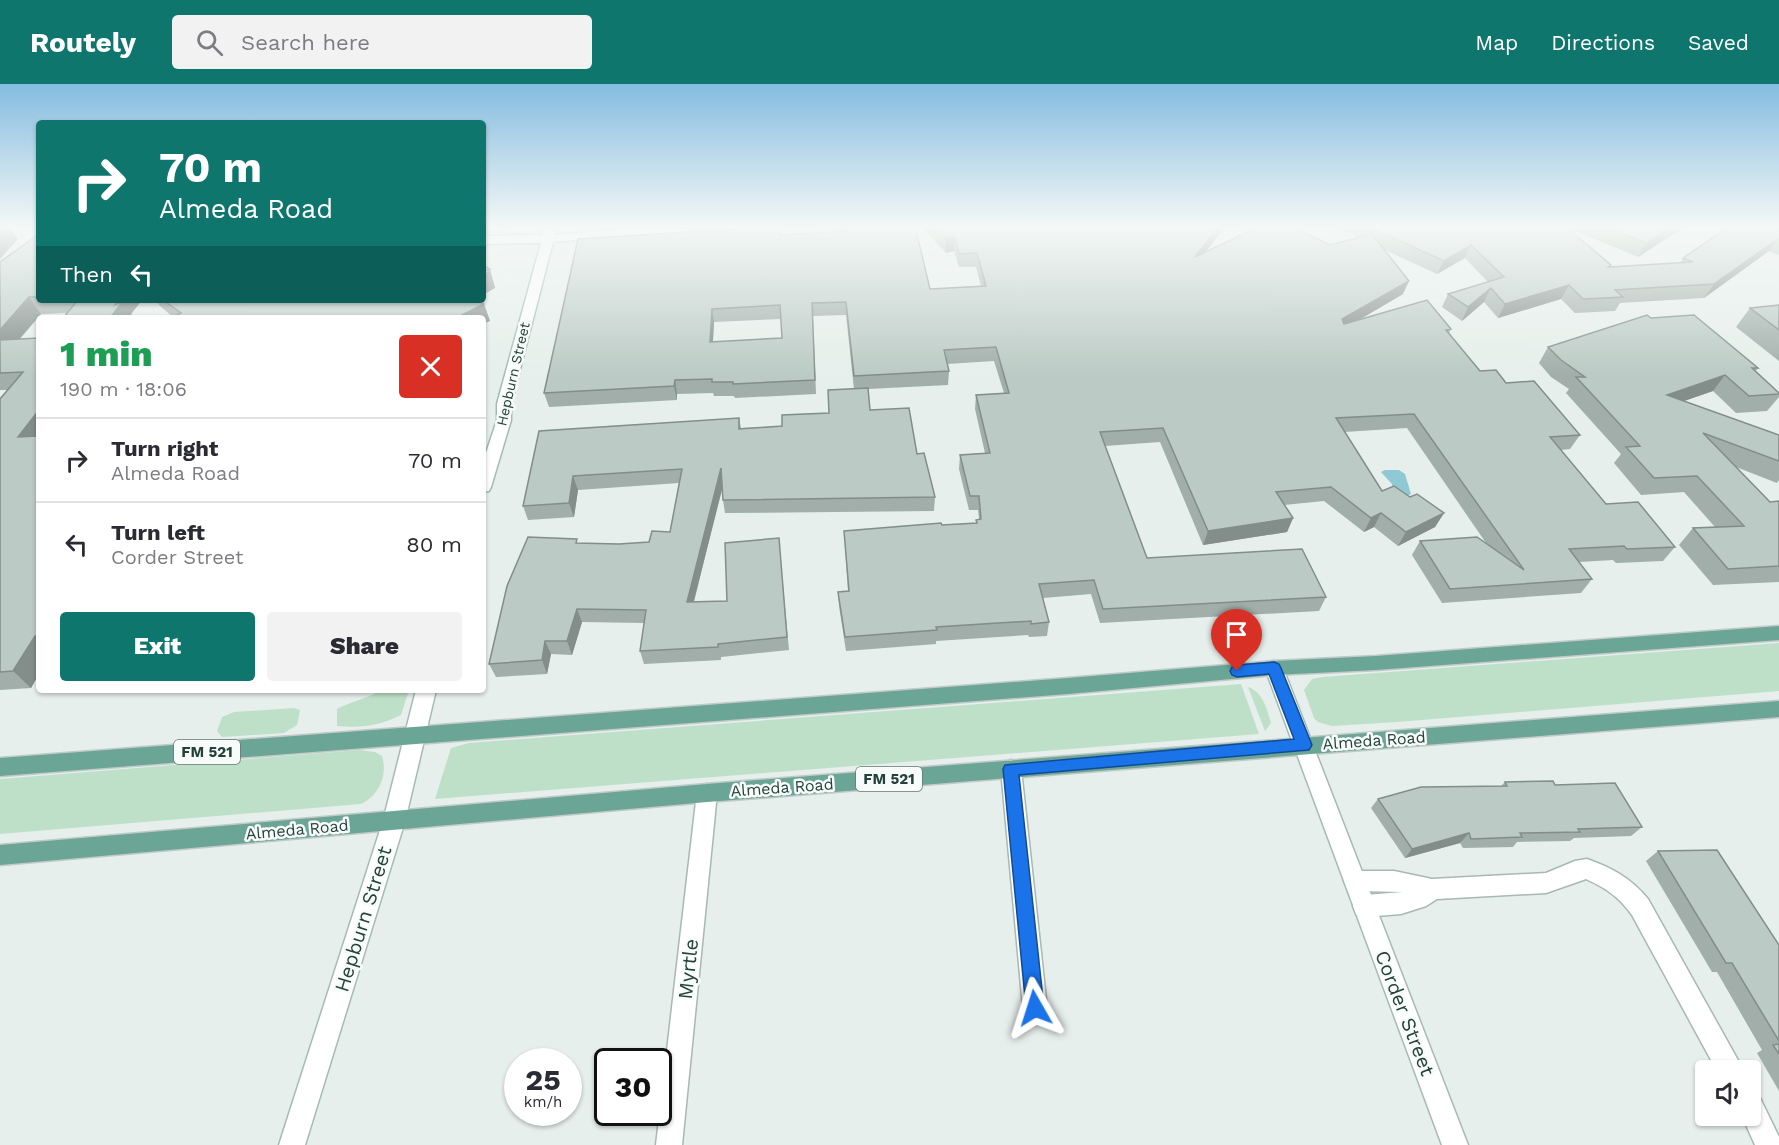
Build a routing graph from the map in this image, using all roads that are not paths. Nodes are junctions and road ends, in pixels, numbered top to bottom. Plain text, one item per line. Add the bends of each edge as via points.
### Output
1 (538, 276) edge
2 (486, 478) edge
3 (1779, 633) edge
4 (1274, 668) junction
5 (425, 693) edge
6 (1779, 709) edge
7 (414, 735) junction
8 (1304, 745) junction
9 (0, 767) edge
10 (1011, 769) junction
11 (707, 793) junction
12 (394, 821) junction
13 (0, 855) edge
14 (1355, 881) junction
15 (1432, 889) junction
16 (1364, 906) junction
17 (1035, 1008) dead end
18 (1725, 1060) edge
19 (1760, 1126) edge
20 (292, 1145) edge
21 (669, 1145) edge
22 (1455, 1145) edge
23 (1769, 1145) edge

1 - 2 street, Hepburn Street via 504,404 504,420
3 - 4 main road, FM 521
4 - 7 main road, FM 521
4 - 8 street, Corder Street
5 - 7 street, Hepburn Street
6 - 8 main road, Almeda Road / FM 521
7 - 9 main road, FM 521
7 - 12 street, Hepburn Street
8 - 10 main road, Almeda Road / FM 521
8 - 14 street, Corder Street
10 - 11 main road, Almeda Road / FM 521
10 - 17 street
11 - 12 main road, Almeda Road / FM 521
11 - 21 street, Myrtle
12 - 13 main road, Almeda Road / FM 521
12 - 20 street, Hepburn Street
14 - 15 street via 1396,880
14 - 16 street, Corder Street
15 - 16 street via 1415,901
15 - 18 street via 1545,883 1587,869 1614,881 1640,907
16 - 22 street, Corder Street
19 - 23 street

